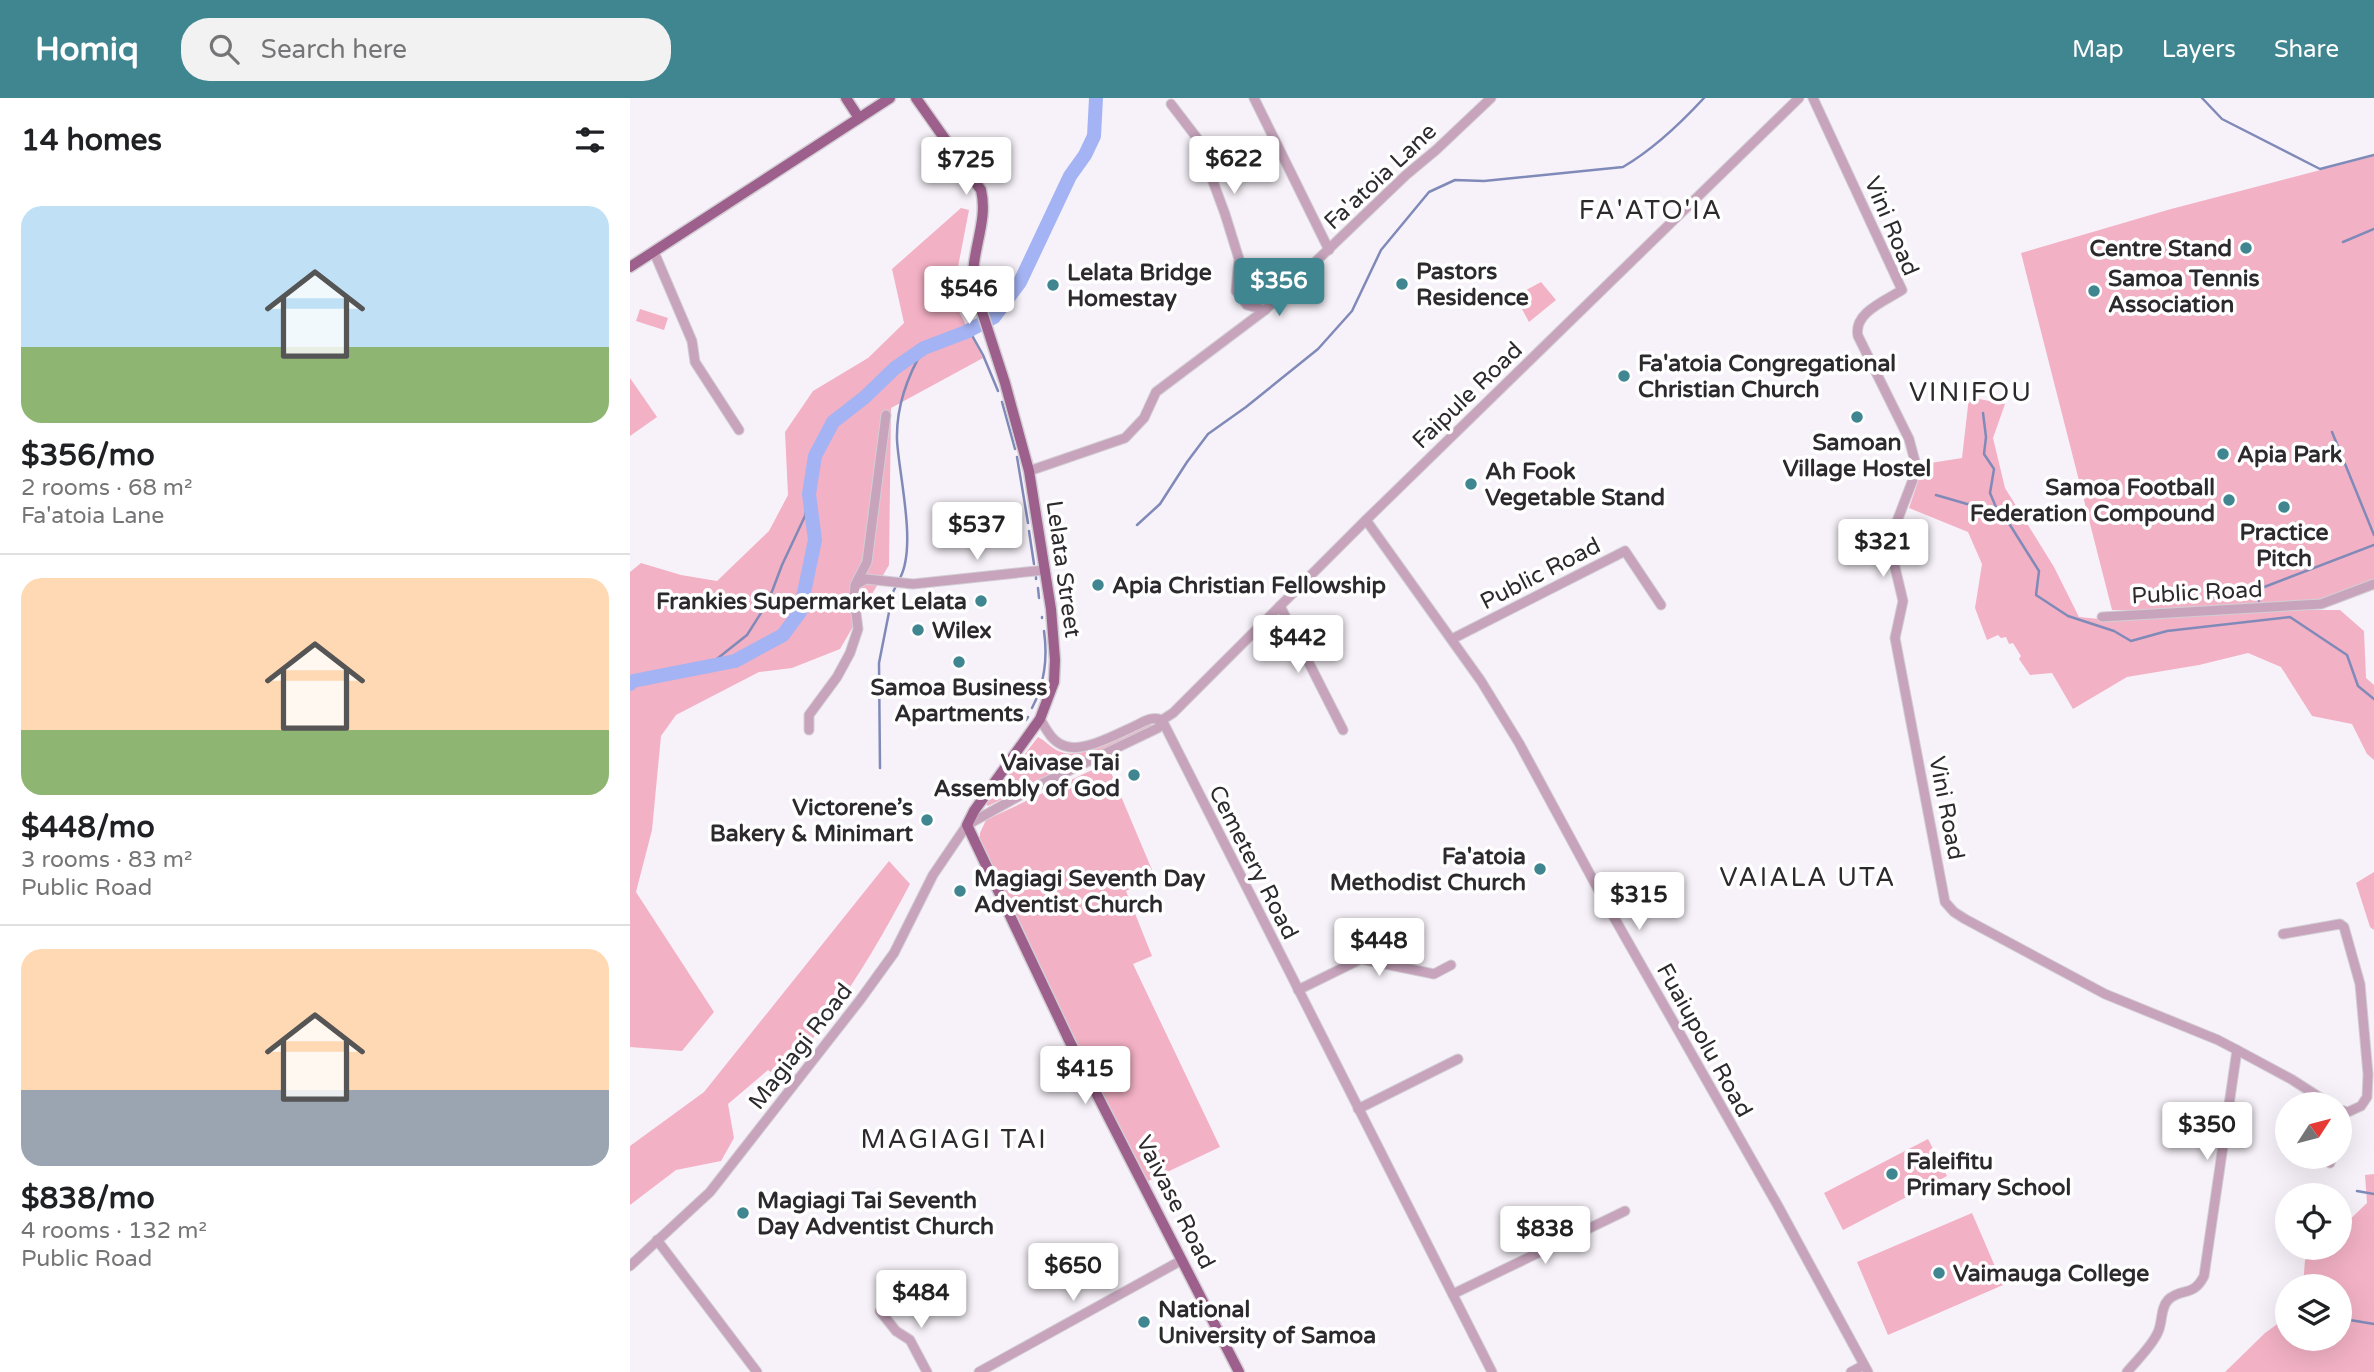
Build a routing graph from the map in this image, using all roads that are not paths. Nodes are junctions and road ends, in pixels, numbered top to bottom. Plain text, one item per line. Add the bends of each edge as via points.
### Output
1 (846, 98) edge
2 (890, 98) edge
3 (916, 98) edge
4 (1254, 98) edge
5 (1491, 98) edge
6 (1799, 98) edge
7 (1813, 98) edge
8 (1171, 104) dead end
9 (859, 118) junction
10 (1329, 250) junction
11 (653, 252) junction
12 (630, 267) edge
13 (1265, 310) junction
14 (886, 415) dead end
15 (739, 430) dead end
16 (1029, 471) junction
17 (1366, 520) junction
18 (1045, 570) junction
19 (2374, 584) edge
20 (855, 585) junction
21 (1661, 605) dead end
22 (1280, 606) junction
23 (2102, 617) dead end
24 (1452, 639) junction
25 (1040, 719) junction
26 (1162, 720) junction
27 (808, 730) dead end
28 (1343, 730) dead end
29 (967, 825) junction
30 (2283, 934) dead end
31 (1451, 965) dead end
32 (1298, 990) junction
33 (2237, 1050) junction
34 (1458, 1059) dead end
35 (2311, 1092) edge
36 (1357, 1109) junction
37 (2352, 1110) edge
38 (1625, 1211) dead end
39 (657, 1240) junction
40 (1182, 1259) junction
41 (630, 1266) edge
42 (1453, 1294) junction
43 (880, 1311) dead end
44 (1866, 1369) edge
45 (757, 1372) edge
46 (927, 1372) edge
47 (979, 1372) edge
48 (1239, 1372) edge
49 (1492, 1372) edge
50 (1851, 1372) edge
51 (2127, 1372) edge

1 - 9 main road
2 - 9 main road
3 - 16 main road, Lelata Street via 981,190 984,203 972,271
4 - 10 street
5 - 10 street, Fa'atoia Lane
6 - 17 street, Faipule Road
7 - 33 street, Vini Road via 1902,290 1860,318 1856,327 1909,439 1917,469 1889,542 1903,601 1895,638 1945,902 1965,919 2105,994
8 - 13 street via 1197,138 1224,214 1239,259 1236,291 1247,305
9 - 11 main road
10 - 13 street, Fa'atoia Lane
11 - 12 main road
11 - 15 street via 692,341 695,362
13 - 16 street, Fa'atoia Lane via 1156,392 1144,418 1125,438
14 - 20 street via 867,562
16 - 18 main road, Lelata Street
17 - 22 street, Faipule Road
17 - 24 street, Fuaiupolu Road
18 - 20 street via 913,584 866,579
18 - 25 main road, Lelata Street via 1055,660 1054,681
19 - 23 street, Public Road via 2321,604
20 - 27 street via 858,629 837,677 809,715
21 - 24 street, Public Road via 1625,551
22 - 26 street, Faipule Road
22 - 28 street
24 - 44 street, Fuaiupolu Road via 1519,743
25 - 26 street via 1054,740 1072,748 1110,738 1150,719
25 - 29 main road, Lelata Street
26 - 29 street, Faipule Road via 1158,728 1038,785
26 - 32 street, Cemetery Road
29 - 39 street, Magiagi Road via 933,875 894,953 860,1000 710,1192
29 - 40 main road, Vaivase Road via 1069,1040
30 - 37 street via 2344,927 2360,984 2368,1074 2367,1097
31 - 32 street via 1434,974 1361,959
32 - 36 street, Cemetery Road
33 - 35 street
33 - 51 street via 2204,1276 2189,1293 2174,1294 2165,1303 2157,1334
34 - 36 street
36 - 42 street, Cemetery Road
38 - 42 street
39 - 41 street, Magiagi Road
39 - 45 street
40 - 47 street
40 - 48 main road, Vaivase Road
42 - 49 street, Cemetery Road
43 - 46 street via 910,1340
44 - 50 street

